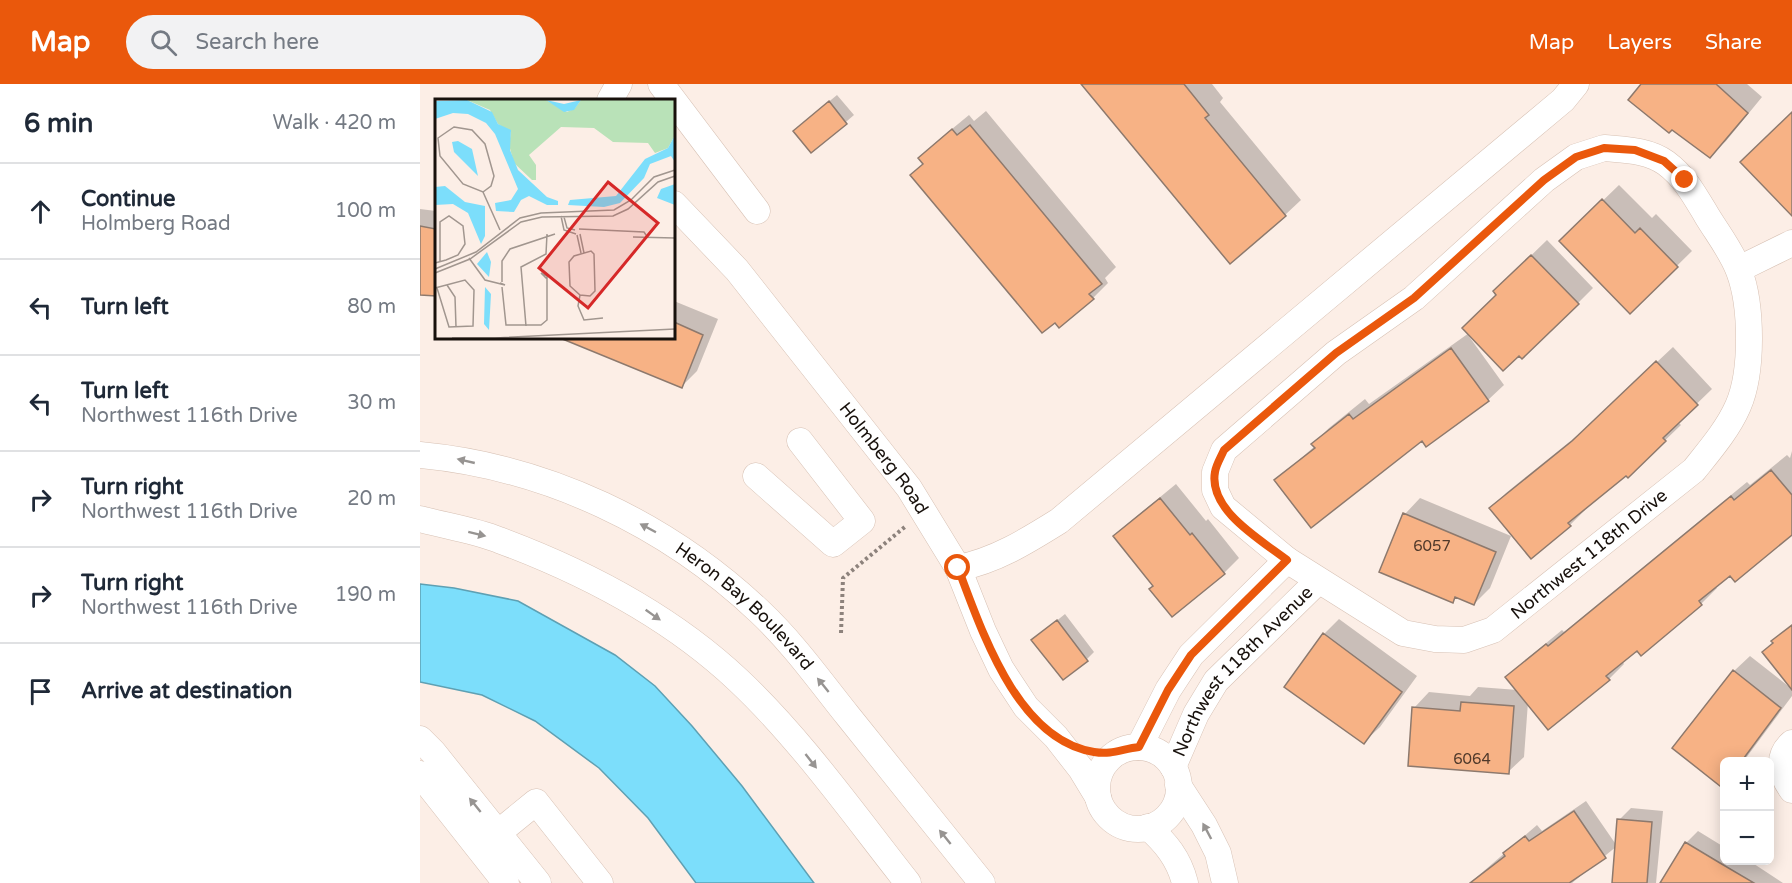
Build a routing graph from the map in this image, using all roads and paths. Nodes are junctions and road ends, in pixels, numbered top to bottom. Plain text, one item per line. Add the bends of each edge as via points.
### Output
1 (619, 84) edge
2 (661, 84) edge
3 (1576, 84) edge
4 (611, 99) edge
5 (672, 99) edge
6 (675, 102) edge
7 (675, 205) edge
8 (757, 210) dead end
9 (1792, 243) edge
10 (1738, 269) junction
11 (800, 441) dead end
12 (420, 455) edge
13 (756, 476) dead end
14 (420, 519) edge
15 (907, 525) dead end
16 (1287, 560) junction
17 (958, 568) junction
18 (1318, 581) junction
19 (1222, 623) junction
20 (841, 633) dead end
21 (1248, 649) junction
22 (1056, 737) junction
23 (420, 738) edge
24 (1792, 743) edge
25 (1127, 750) junction
26 (420, 774) edge
27 (1175, 776) junction
28 (1792, 790) edge
29 (1098, 797) junction
30 (1148, 827) junction
31 (498, 833) junction
32 (506, 883) edge
33 (538, 883) edge
34 (600, 883) edge
35 (908, 883) edge
36 (982, 883) edge
37 (1185, 883) edge
38 (1225, 883) edge

1 - 4 street
2 - 5 street
3 - 17 street via 1554,107 1059,521 1021,545 978,564
6 - 8 street
7 - 17 street, Holmberg Road via 736,270 909,488
9 - 10 street
10 - 16 street, Northwest 118th Drive via 1685,180 1664,161 1635,150 1604,148 1576,157 1544,180 1414,298 1336,353 1224,450 1215,472 1215,490 1223,507
10 - 18 street, Northwest 118th Drive via 1746,293 1749,330 1746,370 1738,405 1719,437 1694,470 1493,630 1464,640 1403,633
11 - 13 street via 862,521 832,544
36 -> 12 street, Heron Bay Boulevard via 803,660 761,613 709,568 656,532 594,499 516,472 455,458
14 -> 35 street via 498,539 581,575 638,604 689,640 738,680 791,736
15 - 20 path via 843,578
16 - 18 street, Northwest 118th Drive
16 - 19 street, Northwest 118th Avenue
17 - 22 street, Holmberg Road via 1001,669 1026,707
18 - 21 street, Northwest 118th Avenue
19 - 21 street
19 - 25 street, Northwest 118th Avenue via 1191,655
21 - 27 street, Northwest 118th Avenue via 1216,681 1196,714
22 - 25 street, Holmberg Road via 1080,749
22 - 29 street, Holmberg Road
31 -> 23 street
24 - 28 street via 1781,765
25 - 27 street via 1152,750 1164,756
25 - 29 street via 1106,761 1097,784
26 - 32 street
27 - 30 street via 1174,807
38 -> 27 street, Northwest 118th Avenue via 1218,853
29 - 30 street via 1103,809 1117,822 1135,828
30 - 37 street via 1163,840 1180,865
31 - 33 street
31 - 34 street via 536,802

